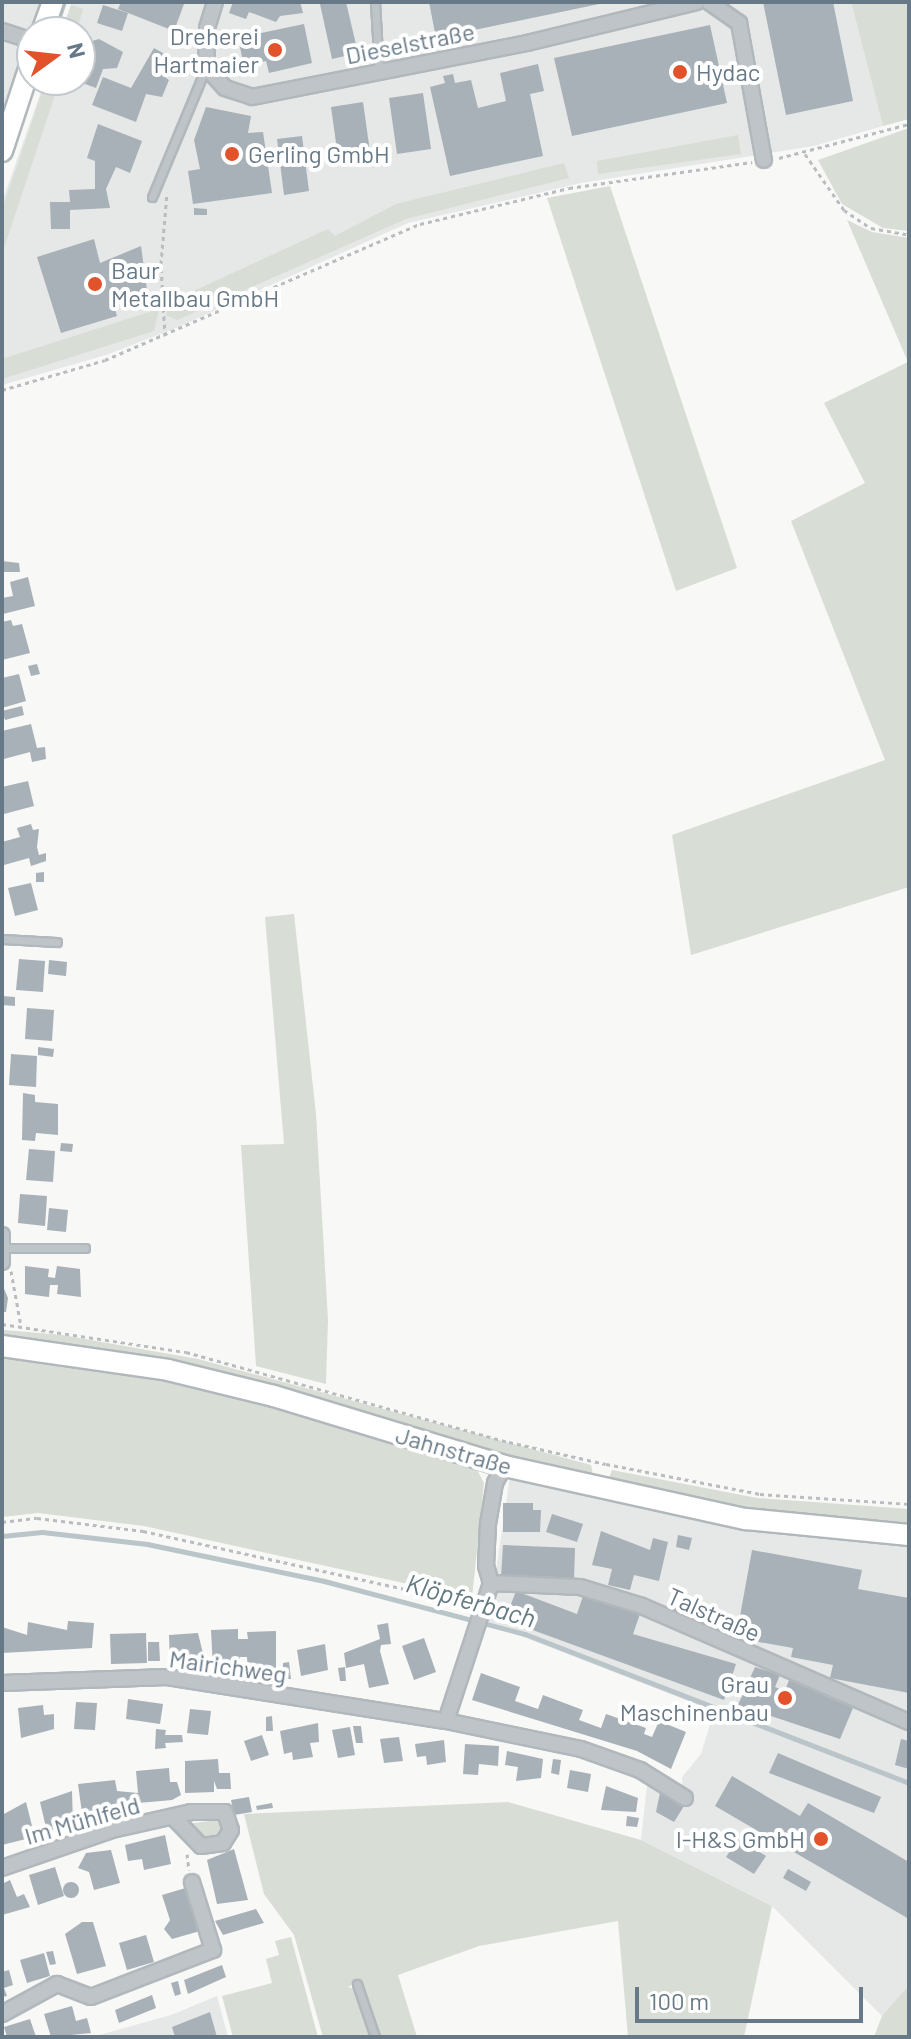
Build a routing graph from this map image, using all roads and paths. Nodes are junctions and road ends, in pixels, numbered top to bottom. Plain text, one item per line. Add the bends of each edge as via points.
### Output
1 (215, 2) edge
2 (375, 2) edge
3 (696, 2) edge
4 (709, 2) edge
5 (206, 67) junction
6 (379, 72) junction
7 (20, 96) edge
8 (909, 124) edge
9 (2, 151) edge
10 (805, 154) junction
11 (764, 160) junction
12 (168, 184) dead end
13 (152, 197) dead end
14 (909, 235) edge
15 (165, 336) junction
16 (2, 390) edge
17 (2, 939) edge
18 (57, 942) dead end
19 (85, 1248) dead end
20 (3, 1252) edge
21 (2, 1324) edge
22 (21, 1326) junction
23 (2, 1346) edge
24 (504, 1466) junction
25 (909, 1504) edge
26 (2, 1522) edge
27 (909, 1535) edge
28 (491, 1583) junction
29 (482, 1610) junction
30 (2, 1683) edge
31 (446, 1721) junction
32 (909, 1722) edge
33 (685, 1798) dead end
34 (174, 1818) junction
35 (189, 1838) junction
36 (2, 1868) edge
37 (192, 1882) joint
38 (357, 1984) dead end
39 (2, 2014) edge
40 (375, 2037) edge

1 - 5 street via 207,28
2 - 6 lane
3 - 6 street, Dieselstraße
4 - 11 street via 739,23
5 - 6 street, Dieselstraße via 225,88 252,97
5 - 13 lane
7 - 9 street
8 - 10 path
10 - 11 path
10 - 14 path via 844,210 871,228
11 - 15 path via 569,188 420,224
12 - 15 path via 161,264
15 - 16 path
17 - 18 lane
19 - 20 lane
20 - 22 path
21 - 22 path
22 - 25 path via 186,1352 606,1464 760,1494
23 - 24 street, Jahnstraße via 168,1370 274,1396
24 - 27 street, Jahnstraße via 746,1519
24 - 28 street via 495,1483 488,1524 486,1566
26 - 29 path via 37,1518 143,1531
28 - 29 street
28 - 32 street, Talstraße via 580,1587 642,1606 719,1635
29 - 31 street
30 - 31 street, Mairichweg via 167,1677
31 - 33 street, Mairichweg via 581,1749 640,1770
34 - 35 street, Im Mühlfeld
34 - 35 street, Im Mühlfeld via 217,1810 229,1817 231,1830 223,1843 201,1846
34 - 36 street, Im Mühlfeld via 112,1830
35 - 37 path
37 - 39 street via 213,1950 91,1997 57,1984
38 - 40 lane

